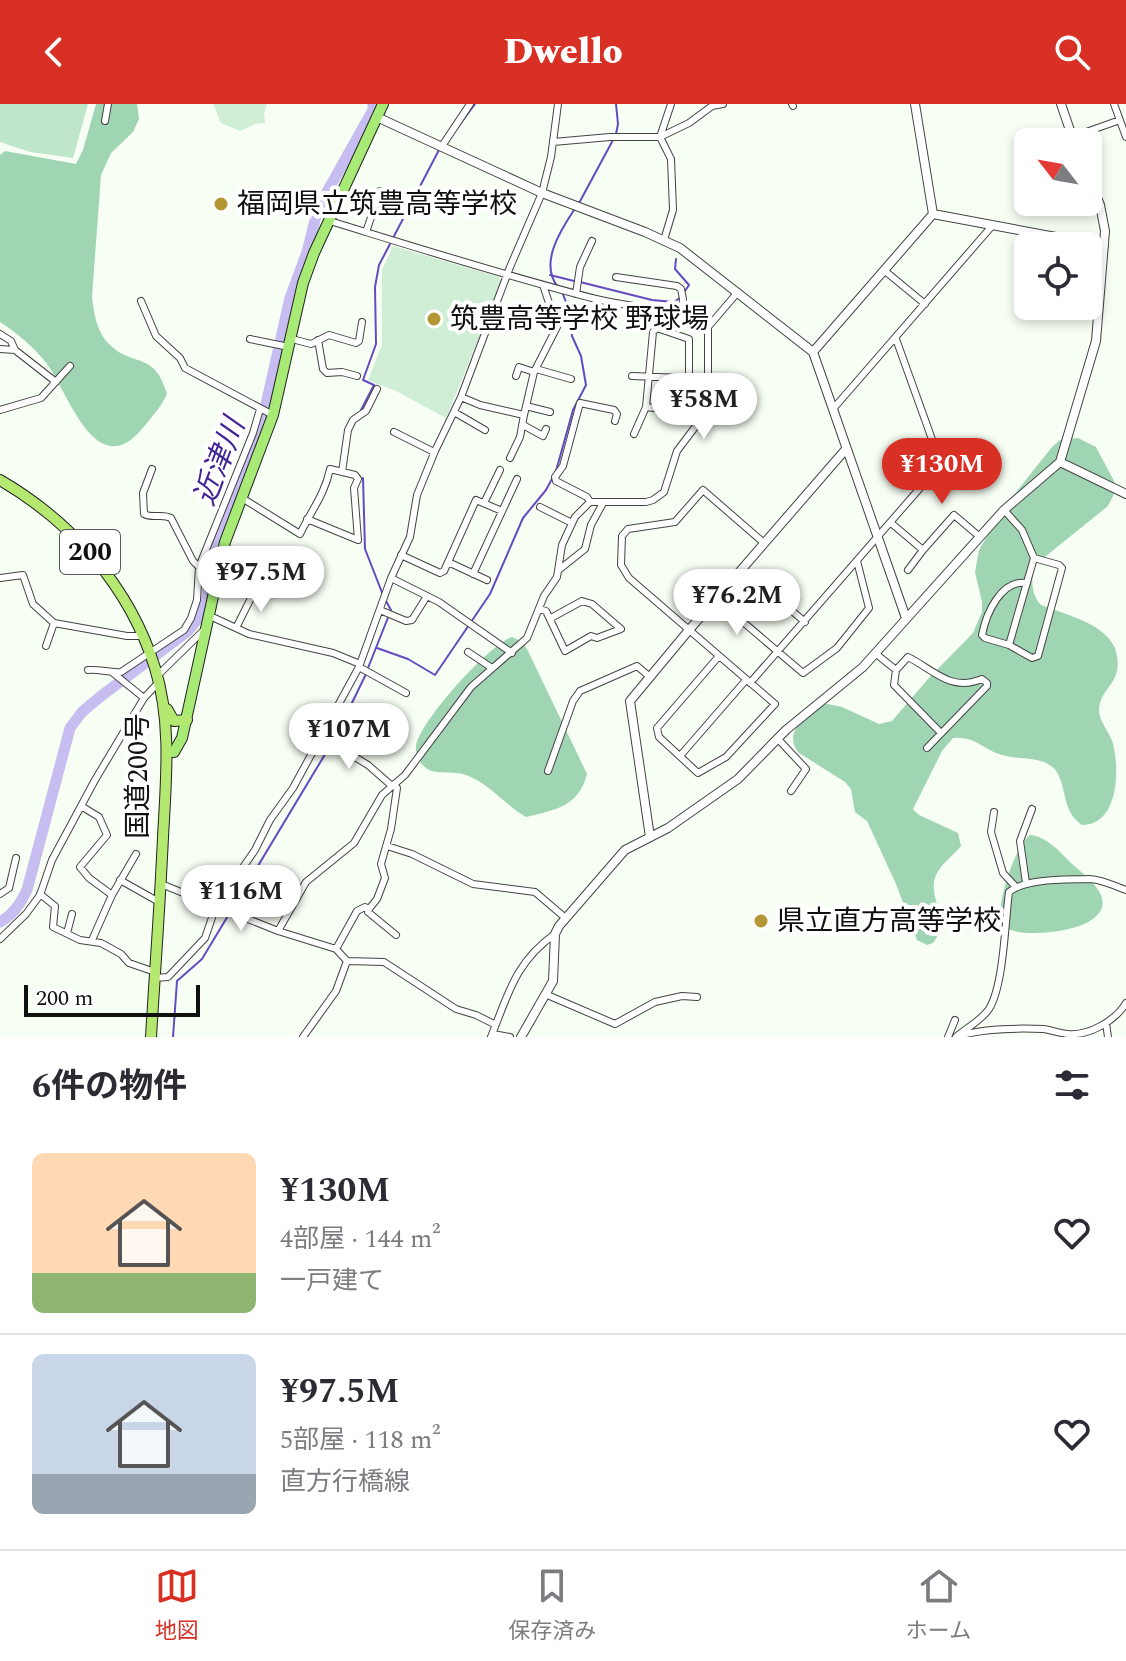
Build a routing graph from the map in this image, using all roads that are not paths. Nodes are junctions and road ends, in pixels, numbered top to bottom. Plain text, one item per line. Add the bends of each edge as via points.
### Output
1 (108, 104) edge
2 (383, 104) edge
3 (470, 104) edge
4 (558, 104) edge
5 (671, 104) edge
6 (723, 104) edge
7 (915, 104) edge
8 (1114, 104) edge
9 (710, 105) edge
10 (1064, 105) edge
11 (379, 118) junction
12 (1120, 120) junction
13 (105, 121) dead end
14 (1070, 128) edge
15 (1101, 128) edge
16 (660, 137) junction
17 (1126, 137) edge
18 (553, 142) junction
19 (442, 146) junction
20 (380, 191) dead end
21 (542, 193) junction
22 (933, 214) junction
23 (1102, 214) edge
24 (330, 221) junction
25 (992, 226) junction
26 (366, 232) junction
27 (664, 240) junction
28 (592, 241) dead end
29 (1104, 246) junction
30 (885, 271) junction
31 (508, 276) junction
32 (616, 277) dead end
33 (543, 285) junction
34 (738, 292) junction
35 (576, 294) junction
36 (141, 301) dead end
37 (925, 304) junction
38 (681, 315) junction
39 (362, 322) dead end
40 (708, 327) junction
41 (0, 334) edge
42 (250, 339) dead end
43 (896, 339) junction
44 (318, 340) junction
45 (290, 345) junction
46 (0, 349) edge
47 (15, 350) junction
48 (813, 352) junction
49 (70, 366) dead end
50 (535, 370) junction
51 (357, 376) dead end
52 (516, 376) dead end
53 (632, 376) dead end
54 (650, 376) junction
55 (689, 378) junction
56 (571, 379) dead end
57 (708, 379) junction
58 (56, 382) junction
59 (377, 389) dead end
60 (461, 397) junction
61 (526, 406) junction
62 (646, 407) junction
63 (260, 409) junction
64 (833, 409) junction
65 (0, 410) edge
66 (454, 412) junction
67 (550, 412) dead end
68 (705, 414) junction
69 (273, 415) junction
70 (524, 415) junction
71 (615, 421) dead end
72 (523, 425) junction
73 (546, 429) dead end
74 (485, 430) dead end
75 (394, 432) dead end
76 (634, 434) dead end
77 (846, 449) junction
78 (434, 452) junction
79 (510, 458) dead end
80 (1060, 462) junction
81 (152, 469) dead end
82 (500, 470) dead end
83 (342, 472) junction
84 (517, 479) dead end
85 (0, 480) edge
86 (1126, 494) edge
87 (242, 498) junction
88 (590, 502) junction
89 (484, 503) junction
90 (603, 503) junction
91 (540, 507) dead end
92 (1004, 510) junction
93 (502, 511) junction
94 (307, 519) junction
95 (572, 523) junction
96 (891, 523) junction
97 (980, 537) junction
98 (876, 538) junction
99 (764, 543) junction
100 (923, 550) junction
101 (401, 555) junction
102 (1034, 558) junction
103 (857, 561) junction
104 (448, 562) junction
105 (199, 567) junction
106 (742, 568) junction
107 (560, 569) junction
108 (908, 570) dead end
109 (473, 574) junction
110 (0, 578) edge
111 (391, 578) junction
112 (198, 579) junction
113 (487, 580) dead end
114 (214, 582) junction
115 (1027, 583) junction
116 (258, 584) dead end
117 (427, 596) junction
118 (716, 599) junction
119 (539, 609) junction
120 (380, 610) junction
121 (551, 618) junction
122 (906, 618) junction
123 (209, 622) junction
124 (805, 622) junction
125 (54, 623) junction
126 (236, 628) junction
127 (689, 630) junction
128 (141, 634) junction
129 (1009, 645) junction
130 (46, 646) dead end
131 (149, 651) junction
132 (468, 652) dead end
133 (512, 653) junction
134 (777, 653) junction
135 (875, 653) junction
136 (719, 656) junction
137 (359, 666) junction
138 (492, 668) junction
139 (88, 670) dead end
140 (896, 670) junction
141 (115, 674) junction
142 (157, 676) junction
143 (650, 677) junction
144 (748, 681) junction
145 (406, 693) dead end
146 (144, 698) junction
147 (162, 700) junction
148 (187, 720) junction
149 (941, 733) junction
150 (320, 736) junction
151 (777, 738) junction
152 (927, 748) dead end
153 (167, 752) junction
154 (680, 756) junction
155 (548, 771) dead end
156 (393, 785) junction
157 (791, 791) dead end
158 (81, 806) junction
159 (1032, 809) dead end
160 (994, 812) dead end
161 (650, 837) junction
162 (387, 846) junction
163 (136, 854) dead end
164 (16, 858) dead end
165 (120, 880) junction
166 (1026, 883) junction
167 (161, 884) junction
168 (1015, 886) junction
169 (1126, 890) edge
170 (0, 894) edge
171 (40, 894) junction
172 (112, 895) junction
173 (159, 902) junction
174 (216, 906) junction
175 (369, 909) junction
176 (72, 914) dead end
177 (562, 915) dead end
178 (278, 931) junction
179 (67, 933) junction
180 (555, 934) junction
181 (396, 935) dead end
182 (0, 939) edge
183 (92, 940) junction
184 (336, 949) junction
185 (347, 961) junction
186 (155, 975) junction
187 (545, 994) junction
188 (697, 997) dead end
189 (1126, 1003) edge
190 (955, 1020) dead end
191 (1106, 1023) junction
192 (494, 1024) junction
193 (492, 1035) edge
194 (151, 1037) edge
195 (303, 1037) edge
196 (510, 1037) edge
197 (521, 1037) edge
198 (953, 1037) edge
199 (1108, 1037) edge

1 - 13 street
2 - 11 main road
3 - 19 street
4 - 18 street
5 - 16 street
6 - 9 street
7 - 22 street
8 - 12 street
9 - 16 street
10 - 14 street
11 - 19 street
11 - 24 main road
12 - 15 street
12 - 17 street
16 - 18 street
16 - 27 street via 671,159 673,210
18 - 21 street
19 - 21 street
20 - 26 street
21 - 27 street
21 - 31 street
22 - 25 street
22 - 30 street
23 - 29 street
24 - 26 street
24 - 45 main road via 303,283
25 - 29 street
25 - 37 street
26 - 31 street
27 - 34 street
28 - 35 street
29 - 80 street via 1096,341
30 - 37 street
30 - 48 street
31 - 33 street
31 - 60 street
32 - 38 street via 677,286 683,299
33 - 35 street
33 - 50 street via 557,327
34 - 40 street
34 - 48 street
35 - 38 street
36 - 63 street via 156,336 185,368
37 - 43 street
38 - 40 street
39 - 44 street via 356,343 329,335
40 - 57 street
41 - 47 street
42 - 45 street
43 - 64 street
43 - 96 street via 938,456 934,472
44 - 45 street
44 - 51 street via 327,373
45 - 69 main road
46 - 47 street
47 - 58 street
48 - 64 street
49 - 58 street
50 - 52 street via 519,367
50 - 56 street
50 - 61 street
53 - 54 street
54 - 55 street
54 - 55 street via 657,328 689,339
54 - 62 street
55 - 57 street
57 - 68 street
58 - 65 street via 41,398
59 - 83 street via 348,430
60 - 66 street
60 - 70 street
61 - 67 street
61 - 70 street
62 - 68 street
62 - 76 street
63 - 69 street
63 - 105 street
64 - 77 street
66 - 74 street
66 - 78 street
68 - 90 street via 677,451 659,497
69 - 87 main road
70 - 72 street
71 - 88 street via 614,410 580,403 563,466 555,477
72 - 73 street via 543,436
72 - 79 street
75 - 78 street
77 - 98 street
77 - 99 street
78 - 101 street
80 - 86 street
80 - 92 street
81 - 105 street via 143,493 144,514 171,518
82 - 89 street
83 - 94 street via 330,469 326,488
83 - 94 street via 358,479 358,540
84 - 93 street
85 - 128 highway, 国道200号 / 200 via 78,538 115,587
87 - 94 street via 300,534
87 - 114 main road
88 - 90 street
88 - 95 street
89 - 93 street
89 - 104 street via 476,500
90 - 107 street via 585,549
91 - 95 street
92 - 97 street
92 - 102 street via 1022,530
93 - 109 street
95 - 107 street via 562,545
96 - 98 street
96 - 100 street
97 - 100 street via 954,515
97 - 122 street
98 - 103 street
98 - 122 street
99 - 106 street
99 - 127 street via 703,490 675,522 624,532 624,572
100 - 108 street
101 - 104 street via 440,573
101 - 111 street
102 - 115 street
102 - 129 street via 1062,568 1038,656
103 - 124 street
103 - 134 street via 869,608 837,648 803,673
104 - 109 street
105 - 112 street
106 - 118 street
106 - 124 street
107 - 119 street
109 - 113 street
110 - 125 street via 23,575 33,604
111 - 117 street
111 - 120 street
112 - 114 street
112 - 131 street via 188,625
114 - 123 main road
115 - 129 street
115 - 129 street via 1008,587 985,617 982,635
116 - 126 street
117 - 120 street via 412,620
117 - 133 street
118 - 127 street
118 - 134 street
119 - 121 street
119 - 133 street via 527,638
120 - 137 street
121 - 121 street via 565,651 591,636 621,629 582,601
122 - 135 street
123 - 126 street
123 - 142 street
123 - 148 main road
124 - 134 street
125 - 128 street
125 - 130 street
126 - 137 street via 333,653
127 - 136 street
127 - 143 street
128 - 131 highway, 国道200号 / 200
131 - 141 street
131 - 142 highway, 国道200号 / 200
132 - 138 street
133 - 138 street
134 - 144 street
135 - 140 street
135 - 151 street
136 - 144 street
136 - 154 street via 657,728 659,737
137 - 145 street
137 - 150 street
138 - 156 street
139 - 141 street via 103,668
140 - 149 street via 894,685
140 - 149 street via 908,657 954,684 985,680 987,686
141 - 146 street
142 - 146 street
142 - 147 highway, 国道200号 / 200
143 - 155 street via 637,666 580,691
143 - 161 street via 630,701
144 - 154 street
144 - 154 street via 775,704 726,757 698,773
146 - 158 street
147 - 148 highway via 171,718
147 - 153 highway, 国道200号 / 200
148 - 153 main road via 178,748
149 - 152 street
150 - 156 street
150 - 174 street via 293,788
151 - 157 street via 806,769
151 - 161 street via 738,779
153 - 167 highway, 国道200号 / 200
156 - 162 street via 397,788
156 - 178 street via 354,843 306,882
158 - 171 street
158 - 172 street via 99,817 107,835 80,867
159 - 166 street via 1020,841
160 - 168 street via 991,832 1003,873
161 - 180 street via 625,850
162 - 175 street via 381,864 385,878
162 - 177 street via 473,884 535,892
163 - 165 street
164 - 170 street via 12,881
165 - 172 street
165 - 173 street
166 - 168 street
166 - 169 street via 1088,879
167 - 173 highway, 国道200号 / 200
167 - 174 street
168 - 198 street via 1009,892 990,1007
171 - 179 street via 55,906 53,927
171 - 182 street
172 - 183 street
173 - 186 highway, 国道200号 / 200
174 - 178 street
174 - 186 street via 205,938 193,953 168,977
175 - 181 street
175 - 184 street via 357,911
176 - 179 street
178 - 184 street
179 - 183 street
180 - 187 street via 553,981
180 - 192 street via 524,962
183 - 186 street
184 - 185 street
185 - 192 street via 384,962 456,1009
185 - 195 street via 336,991
186 - 194 highway, 国道200号 / 200
187 - 188 street via 615,1024 655,1002
187 - 197 street
189 - 191 street
190 - 198 street
191 - 198 street via 1081,1033 999,1030
191 - 199 street
192 - 193 street
193 - 196 street

